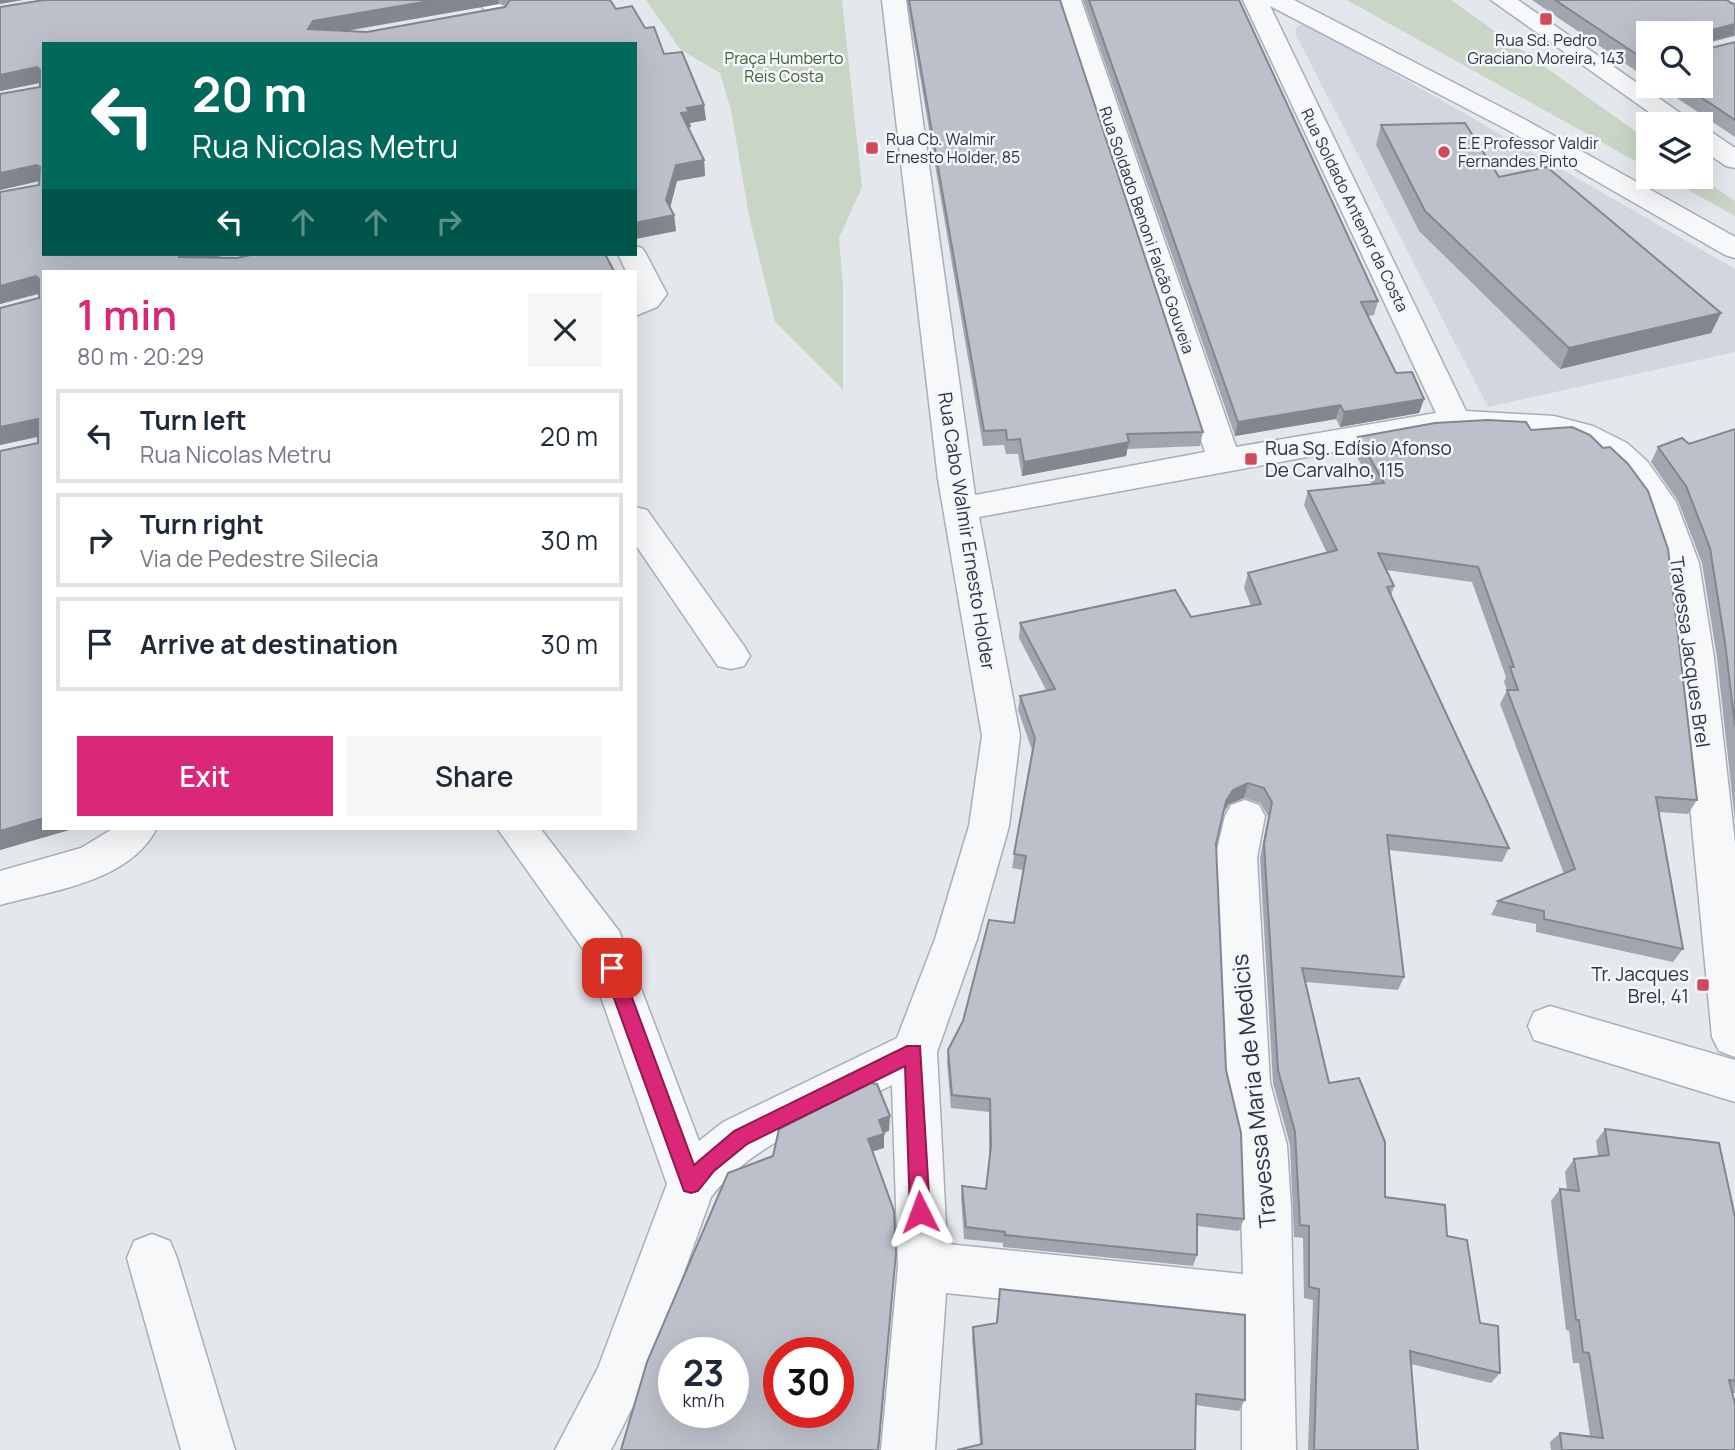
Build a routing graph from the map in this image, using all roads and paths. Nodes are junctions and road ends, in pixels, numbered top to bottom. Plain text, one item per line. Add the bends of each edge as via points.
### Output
1 (894, 0) edge
2 (1069, 0) edge
3 (1255, 0) edge
4 (1276, 0) edge
5 (1503, 0) edge
6 (495, 7) edge
7 (472, 19) edge
8 (513, 42) edge
9 (1635, 66) edge
10 (1608, 72) junction
11 (1666, 112) edge
12 (1713, 144) edge
13 (1735, 160) edge
14 (1735, 249) edge
15 (633, 256) edge
16 (637, 307) edge
17 (1455, 420) junction
18 (1224, 459) junction
19 (961, 509) junction
20 (637, 521) edge
21 (731, 656) dead end
22 (1245, 816) dead end
23 (135, 830) edge
24 (518, 830) edge
25 (0, 888) edge
26 (1550, 1026) dead end
27 (1735, 1037) edge
28 (914, 1052) junction
29 (1735, 1081) edge
30 (691, 1184) junction
31 (152, 1258) dead end
32 (923, 1266) junction
33 (1268, 1302) junction
34 (208, 1450) edge
35 (582, 1450) edge
36 (908, 1450) edge
37 (1269, 1450) edge

1 - 19 street, Rua Cabo Walmir Ernesto Holder
2 - 18 street, Rua Soldado Benoni Falcão Gouveia
3 - 17 street, Rua Soldado Antenor da Costa
4 - 14 street via 1515,124
5 - 10 street
6 - 7 street
6 - 8 street
9 - 10 street
10 - 11 street
12 - 13 street
15 - 16 street via 651,288 648,300
17 - 18 street, Travessa Jacques Brel
17 - 27 street, Travessa Jacques Brel via 1554,426 1582,433 1615,450 1659,502 1683,573
18 - 19 street, Travessa Jacques Brel
19 - 28 street, Rua Cabo Walmir Ernesto Holder via 1001,736 989,826 956,939
20 - 21 street
22 - 33 street, Travessa Maria de Medicis via 1236,858 1239,954 1247,1083 1263,1145
23 - 25 street via 122,846 95,860
24 - 30 street via 604,944
26 - 29 street
28 - 30 street via 740,1138 707,1164
28 - 32 street
30 - 35 street via 619,1382
31 - 34 street
32 - 33 street
32 - 36 street
33 - 37 street, Travessa Maria de Medicis

